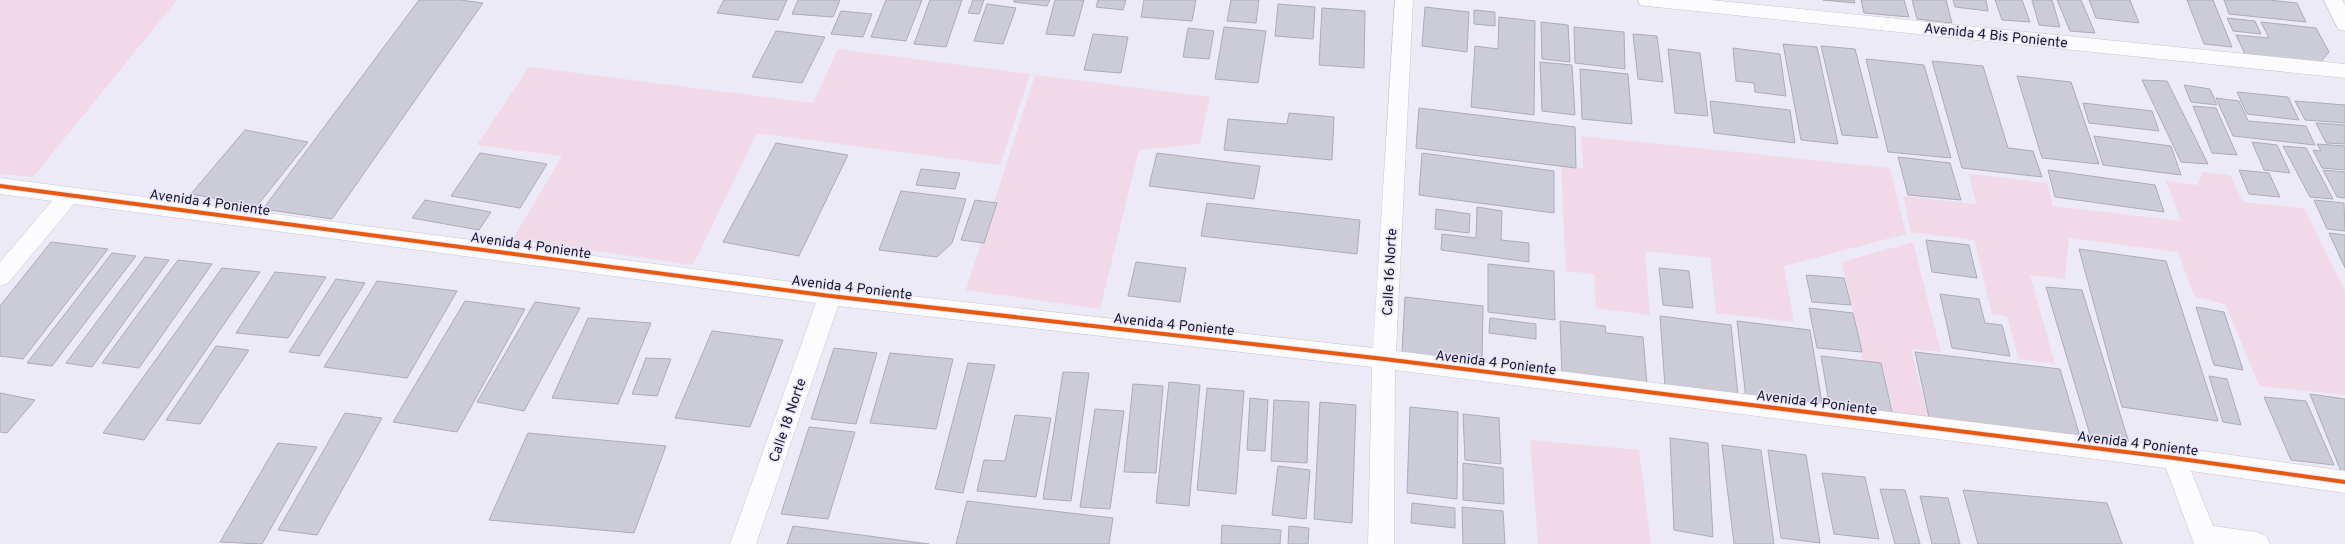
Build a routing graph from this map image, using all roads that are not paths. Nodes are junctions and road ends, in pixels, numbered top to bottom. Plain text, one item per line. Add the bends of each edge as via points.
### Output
1 (1404, 0) edge
2 (1648, 0) edge
3 (2332, 0) edge
4 (2345, 24) edge
5 (2345, 71) edge
6 (0, 186) edge
7 (69, 195) junction
8 (0, 277) edge
9 (830, 296) junction
10 (1384, 359) junction
11 (2174, 458) junction
12 (2345, 482) edge
13 (2206, 540) edge
14 (743, 544) edge
15 (1381, 544) edge
16 (2257, 544) edge

1 - 10 street, Calle 16 Norte
2 - 5 street, Avenida 4 Bis Poniente
3 - 4 street
6 - 7 street, Avenida 4 Poniente
7 - 8 street
7 - 9 street, Avenida 4 Poniente
9 - 10 street, Avenida 4 Poniente
9 - 14 street, Calle 18 Norte
10 - 11 street, Avenida 4 Poniente
10 - 15 street, Calle 16 Norte
11 - 12 street, Avenida 4 Poniente
11 - 13 street
13 - 16 street

